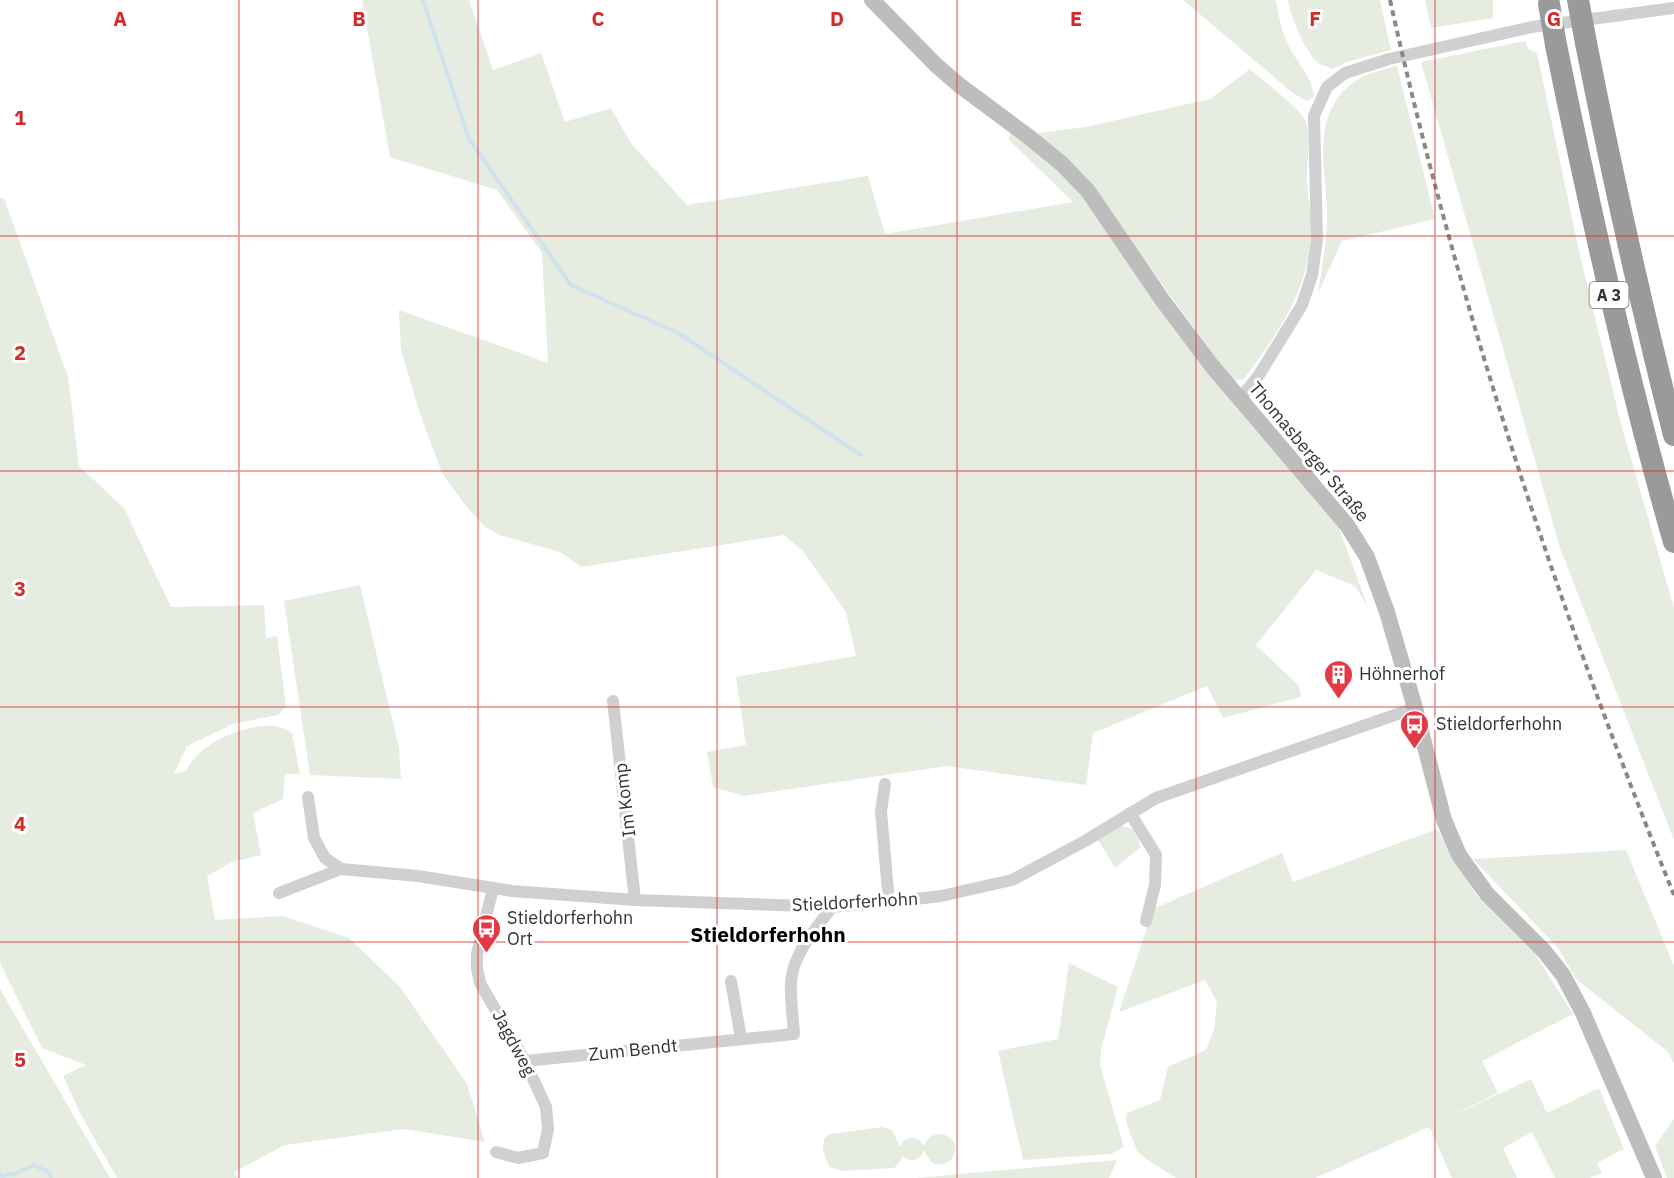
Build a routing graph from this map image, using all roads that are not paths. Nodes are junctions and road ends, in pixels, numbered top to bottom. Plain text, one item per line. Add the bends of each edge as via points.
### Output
1 (872, 0) edge
2 (1578, 0) edge
3 (1548, 2) edge
4 (1674, 8) edge
5 (1240, 399) junction
6 (1674, 435) edge
7 (1674, 542) edge
8 (613, 701) dead end
9 (1416, 708) junction
10 (885, 784) dead end
11 (308, 796) dead end
12 (1130, 813) junction
13 (341, 869) junction
14 (494, 888) junction
15 (279, 893) dead end
16 (635, 900) junction
17 (890, 902) junction
18 (832, 907) junction
19 (1146, 921) dead end
20 (731, 981) dead end
21 (741, 1038) junction
22 (525, 1061) junction
23 (496, 1152) dead end
24 (1654, 1178) edge

1 - 5 main road, Thomasberger Straße via 936,65 1062,164 1088,191 1163,301
2 - 6 highway, A 3, bridge via 1611,173
3 - 7 highway, A 3, bridge via 1614,315
4 - 5 street via 1532,27 1389,58 1345,73 1327,87 1314,116 1317,240 1312,275 1302,305
5 - 9 main road, Thomasberger Straße via 1347,525 1367,557
8 - 16 street, Im Komp
9 - 12 street, Stieldorferhohn via 1156,798
9 - 24 main road, Thomasberger Straße via 1444,820 1459,855 1487,894 1563,975
10 - 17 street via 881,812
11 - 13 street via 314,838 325,858
12 - 17 street, Stieldorferhohn via 1012,880 941,896
12 - 19 street via 1156,855 1155,885
13 - 14 street, Stieldorferhohn
13 - 15 street
14 - 16 street, Stieldorferhohn
14 - 22 street, Jagdweg via 477,968 480,983
16 - 18 street, Stieldorferhohn
17 - 18 street, Stieldorferhohn
18 - 21 street, Zum Bendt via 800,952 791,980 794,1034
20 - 21 street
21 - 22 street, Zum Bendt
22 - 23 street, Jagdweg via 546,1107 548,1129 543,1153 518,1158

